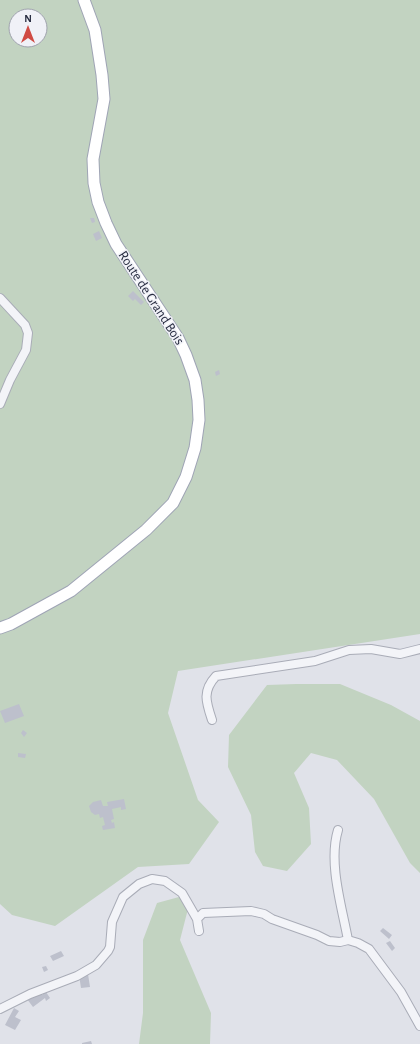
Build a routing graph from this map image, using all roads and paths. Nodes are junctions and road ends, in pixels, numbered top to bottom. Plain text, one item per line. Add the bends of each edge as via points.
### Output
1 (84, 0) edge
2 (0, 298) edge
3 (0, 404) edge
4 (0, 628) edge
5 (420, 649) edge
6 (212, 720) dead end
7 (338, 830) dead end
8 (197, 919) junction
9 (199, 931) dead end
10 (348, 940) junction
11 (0, 1009) edge
12 (420, 1026) edge

1 - 4 main road, Route de Grand Bois via 95,30 104,99 93,159 98,202 116,244 184,349 195,380 199,420 195,448 186,477 173,503 146,530 71,591
2 - 3 street via 25,325 28,341
5 - 6 street via 400,654 349,650 315,661 216,676 209,683 206,698
7 - 10 street via 334,852
8 - 9 street
8 - 10 street via 202,913 251,911 329,941
8 - 11 street via 182,894 165,881 152,879 139,884 124,897 112,922 110,948 96,965 77,976
10 - 12 street via 358,942 369,949 401,992

